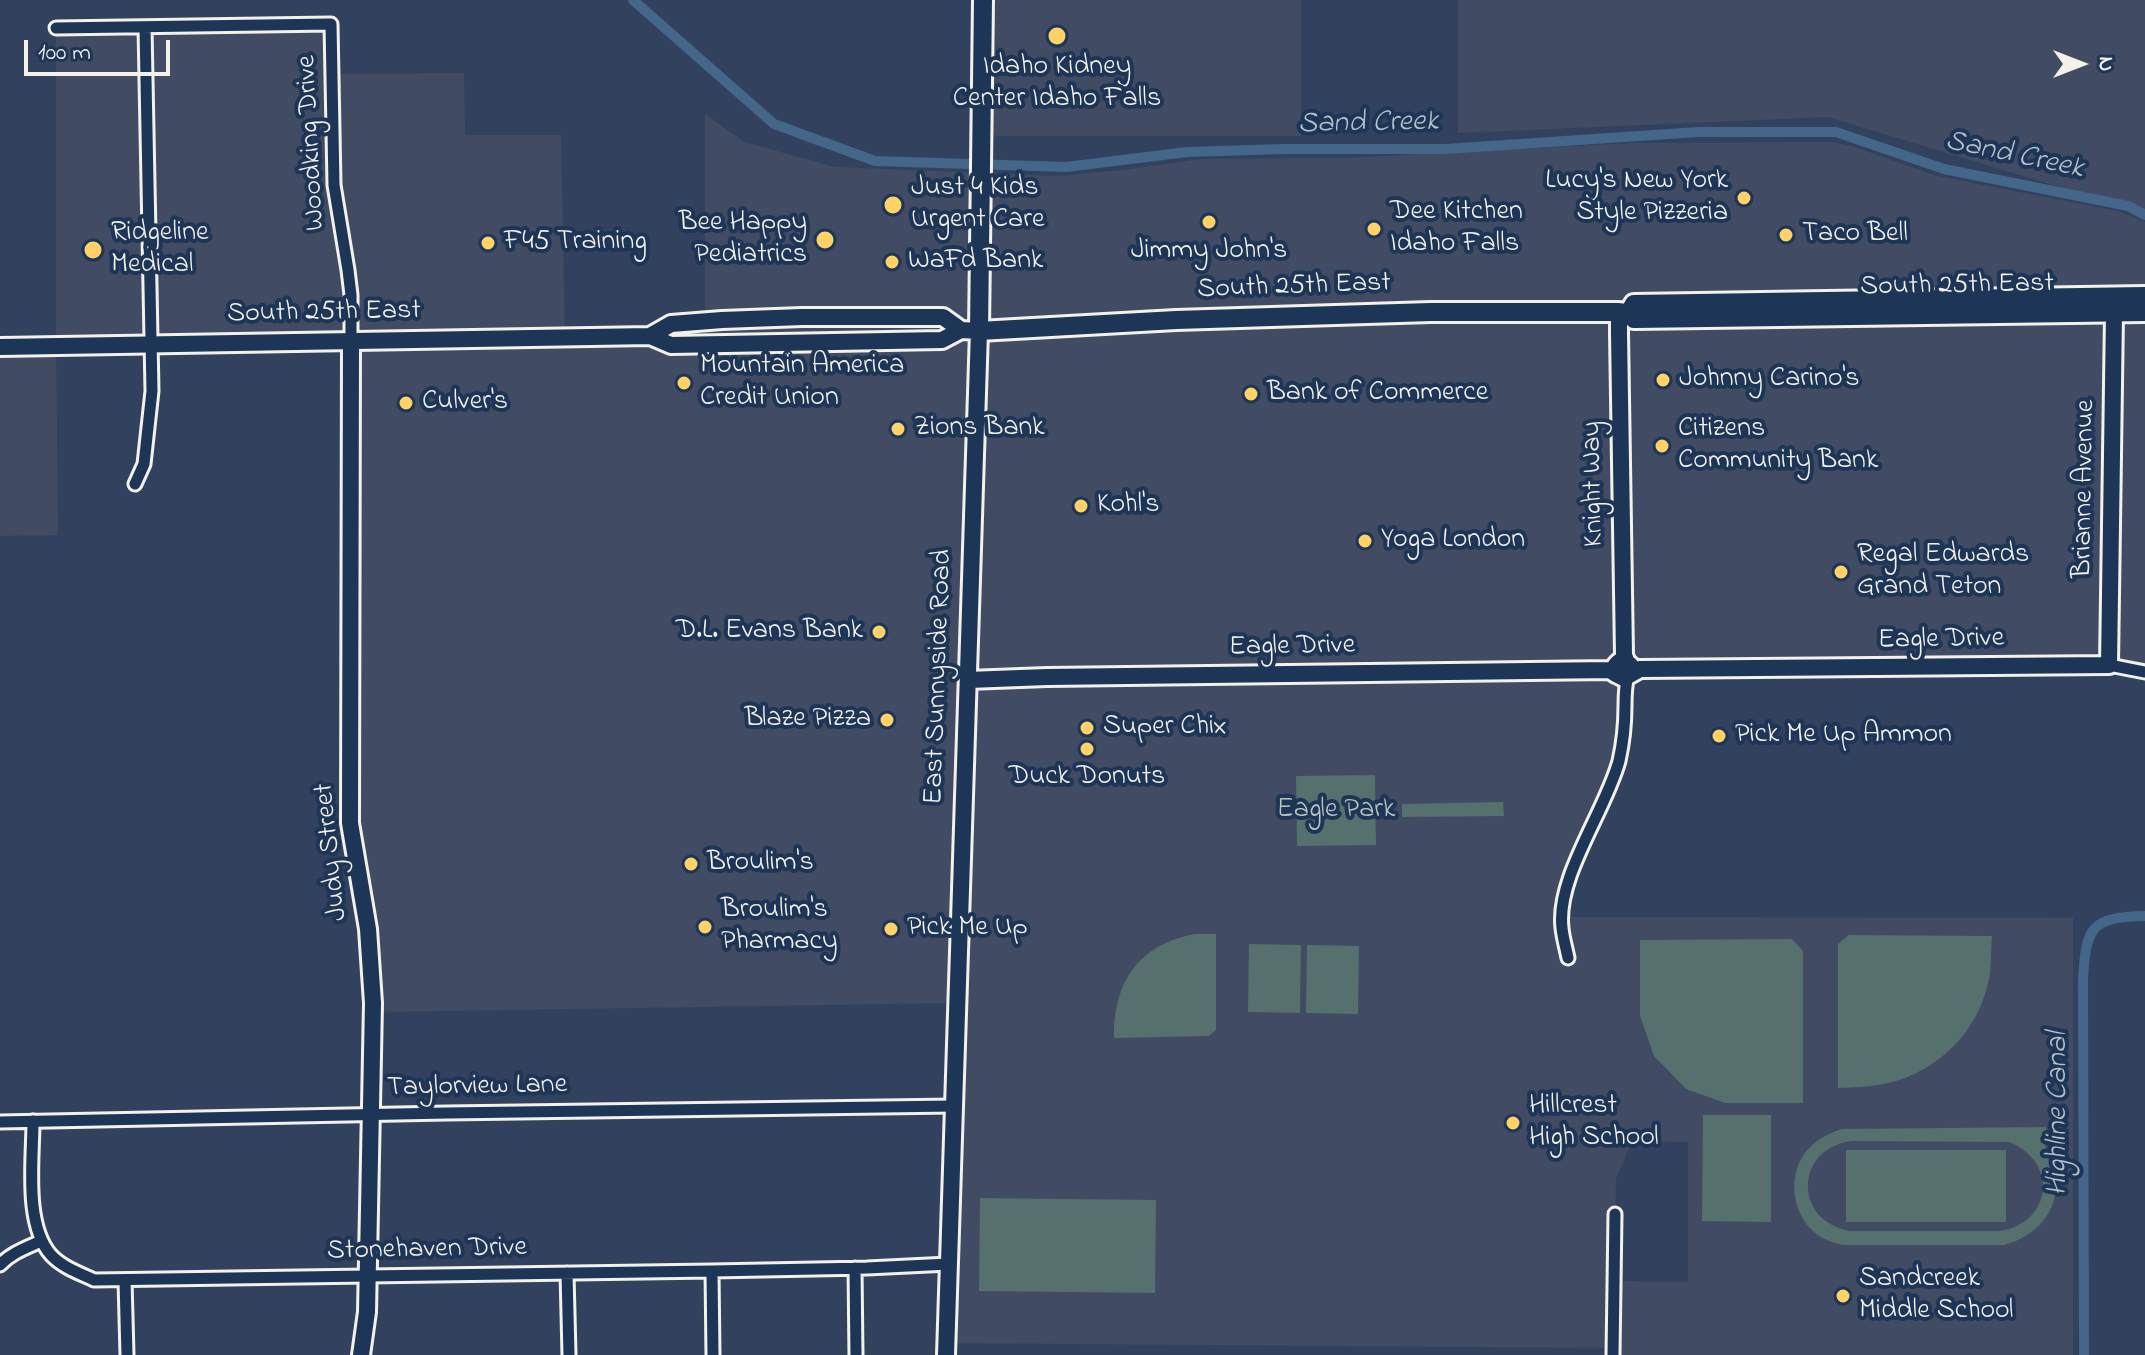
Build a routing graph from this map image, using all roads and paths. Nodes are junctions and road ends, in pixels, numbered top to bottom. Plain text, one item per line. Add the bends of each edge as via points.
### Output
1 (983, 0) edge
2 (145, 27) junction
3 (56, 28) dead end
4 (2072, 296) junction
5 (2145, 296) edge
6 (1861, 308) junction
7 (1625, 311) junction
8 (2145, 312) edge
9 (2035, 314) junction
10 (2114, 314) junction
11 (970, 330) junction
12 (650, 336) junction
13 (351, 342) junction
14 (150, 345) junction
15 (0, 347) edge
16 (135, 484) dead end
17 (2109, 665) junction
18 (1624, 669) junction
19 (2145, 672) edge
20 (968, 680) junction
21 (1568, 958) dead end
22 (954, 1106) junction
23 (372, 1114) junction
24 (33, 1121) junction
25 (0, 1122) edge
26 (1615, 1214) dead end
27 (41, 1241) junction
28 (949, 1264) junction
29 (0, 1265) edge
30 (855, 1268) junction
31 (712, 1271) junction
32 (567, 1273) junction
33 (368, 1276) junction
34 (125, 1280) junction
35 (127, 1355) edge
36 (361, 1355) edge
37 (569, 1355) edge
38 (713, 1355) edge
39 (856, 1355) edge
40 (946, 1355) edge
41 (1613, 1355) edge

1 - 11 main road, East Sunnyside Road via 981,173
2 - 3 street, Woodking Drive
2 - 13 street, Woodking Drive via 331,24 334,185 349,279
2 - 14 street
4 - 5 main road, South 25th East
4 - 6 main road, South 25th East
4 - 9 main road via 2069,305
6 - 7 main road, South 25th East via 1634,319
6 - 9 main road, South 25th East
7 - 11 main road, South 25th East via 1431,312
7 - 18 street, Knight Way
8 - 10 main road, South 25th East
9 - 10 main road, South 25th East
10 - 17 street, Brianne Avenue
11 - 12 street, South 25th East via 942,340 781,344 671,345
11 - 12 street, South 25th East via 943,317 802,317 671,324
11 - 20 street, East Sunnyside Road
12 - 13 street, South 25th East
13 - 14 street, South 25th East
13 - 23 street, Judy Street via 350,823 372,972
14 - 15 street, South 25th East
14 - 16 street via 149,425 144,464
17 - 18 street, Eagle Drive
17 - 19 street, Eagle Drive
18 - 20 street, Eagle Drive
18 - 21 street, Knight Way via 1619,760 1563,901
20 - 22 street, East Sunnyside Road
22 - 23 street, Taylorview Lane
22 - 28 street, East Sunnyside Road
23 - 24 street, Taylorview Lane
23 - 33 street, Judy Street
24 - 25 street, Taylorview Lane
24 - 27 street via 35,1219
26 - 41 street
27 - 29 street
27 - 34 street, Stonehaven Drive via 52,1257 94,1280
28 - 30 street, Stonehaven Drive
28 - 40 street, East Sunnyside Road
30 - 31 street, Stonehaven Drive
30 - 39 street
31 - 32 street, Stonehaven Drive
31 - 38 street
32 - 33 street, Stonehaven Drive
32 - 37 street
33 - 34 street, Stonehaven Drive
33 - 36 street, Judy Street
34 - 35 street

